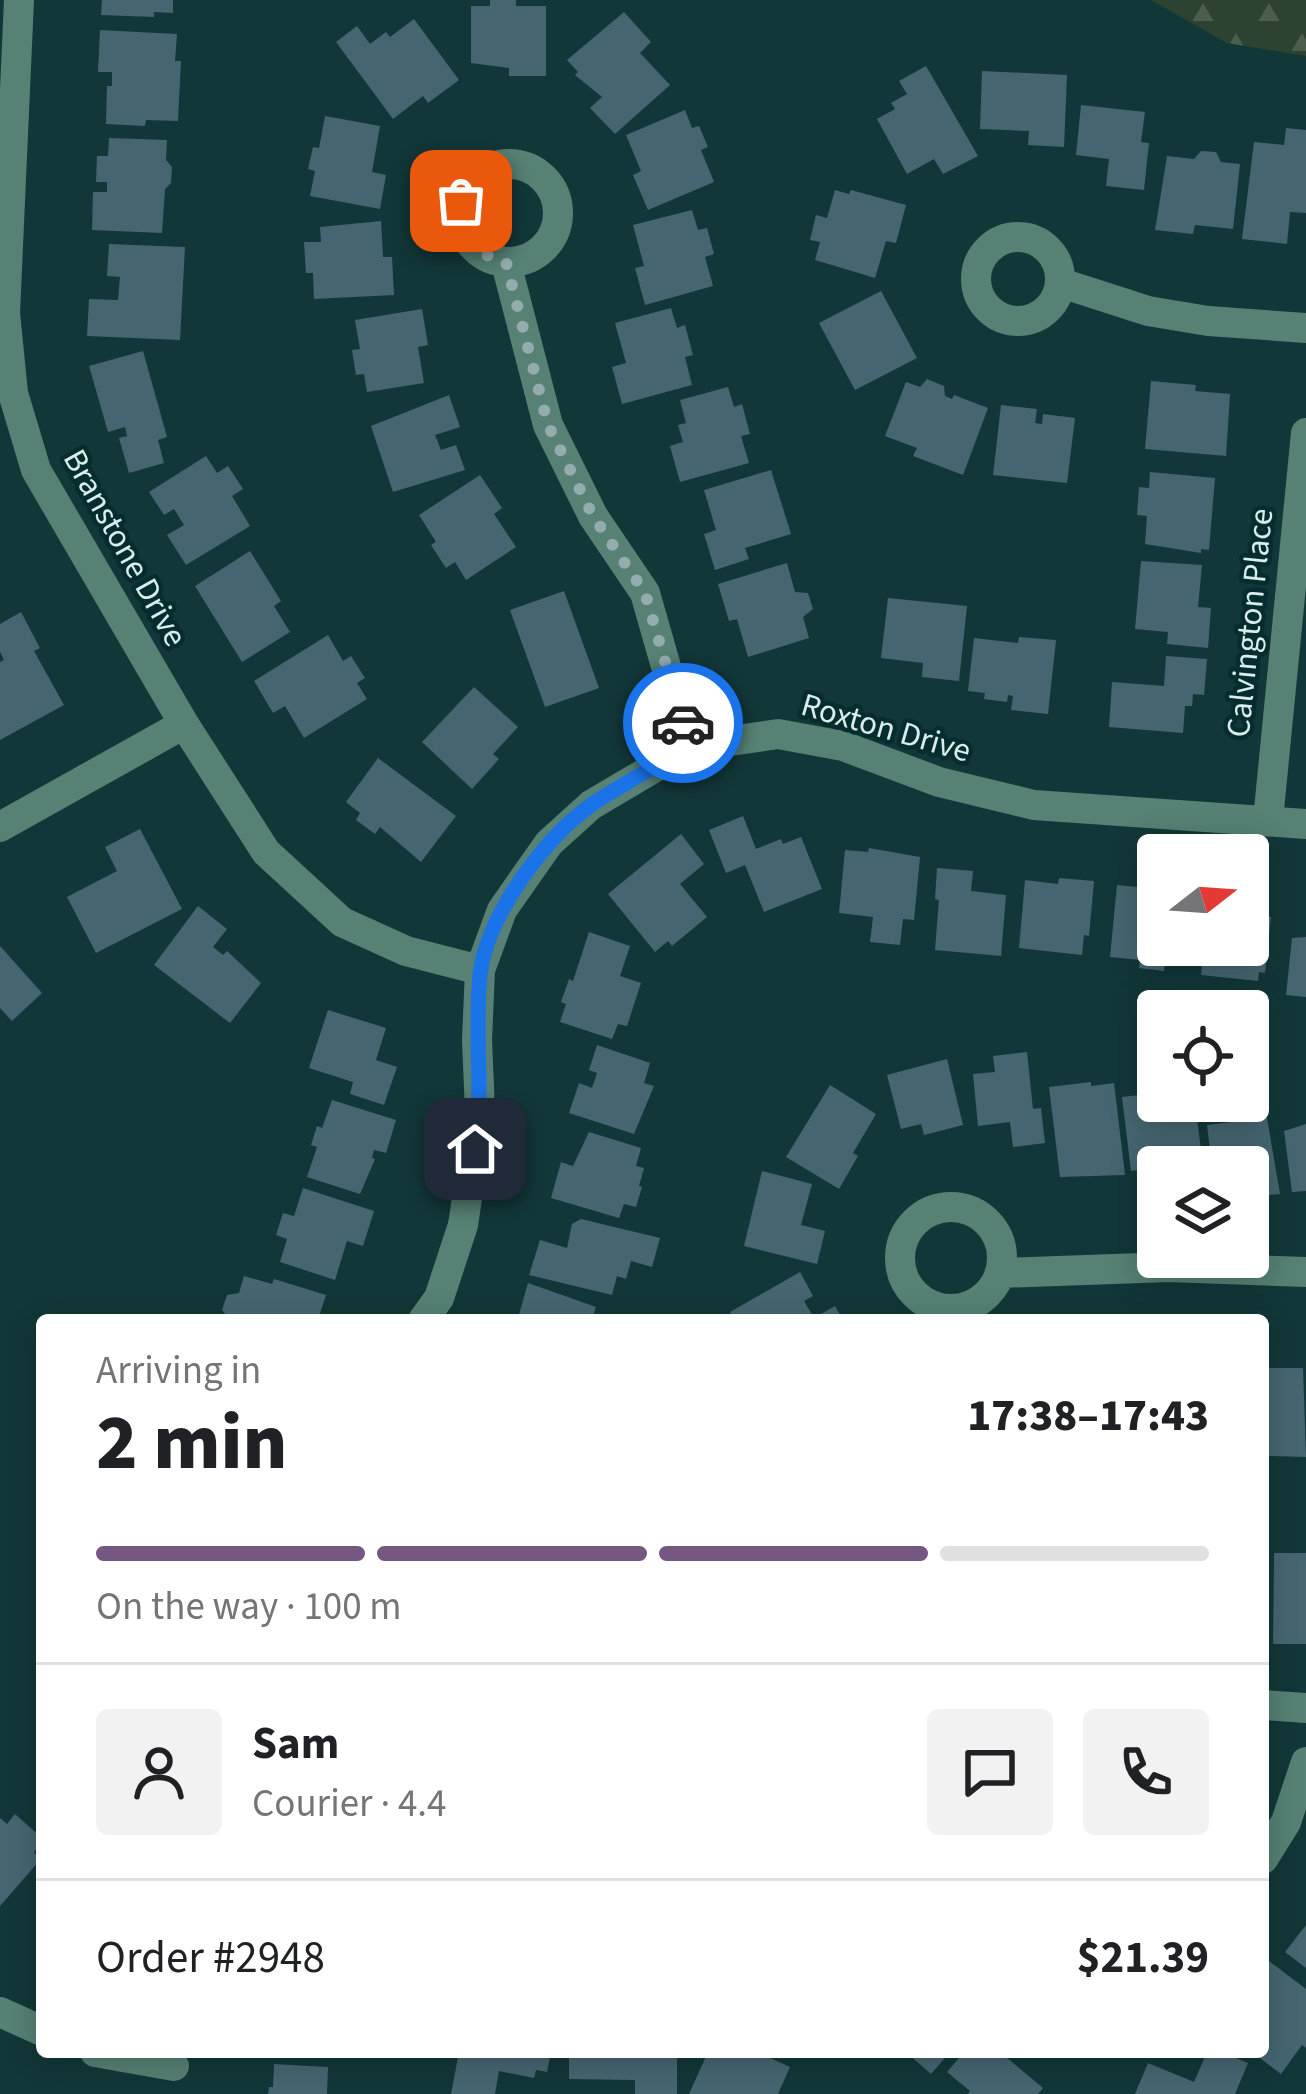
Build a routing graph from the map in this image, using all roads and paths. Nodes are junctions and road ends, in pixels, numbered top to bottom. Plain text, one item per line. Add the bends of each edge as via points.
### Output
1 (19, 0) edge
2 (506, 262) dead end
3 (1060, 284) dead end
4 (1306, 328) edge
5 (1306, 433) edge
6 (184, 724) junction
7 (689, 746) junction
8 (1268, 820) junction
9 (1306, 824) edge
10 (0, 827) edge
11 (481, 970) junction
12 (1306, 1272) edge
13 (1000, 1273) dead end
14 (427, 1314) edge
15 (1269, 1705) edge
16 (1306, 1708) edge
17 (1306, 1762) edge
18 (1269, 1849) edge
19 (0, 2012) edge
20 (36, 2028) edge
21 (120, 2058) edge
22 (175, 2071) edge

1 - 6 street, Branstone Drive via 5,313 13,393 36,470
2 - 7 street via 548,425 593,516 645,593
3 - 4 street via 1168,314
5 - 8 street, Calvington Place
6 - 10 street
6 - 11 street, Branstone Drive via 266,852 342,922 406,951
7 - 8 street, Roxton Drive via 778,734 1034,805
7 - 11 street, Roxton Drive via 591,805 549,842 502,910
8 - 9 street, Roxton Drive
11 - 14 street, Roxton Drive via 481,1111 463,1225
12 - 13 street
15 - 16 street
17 - 18 street
19 - 20 street
21 - 22 street

